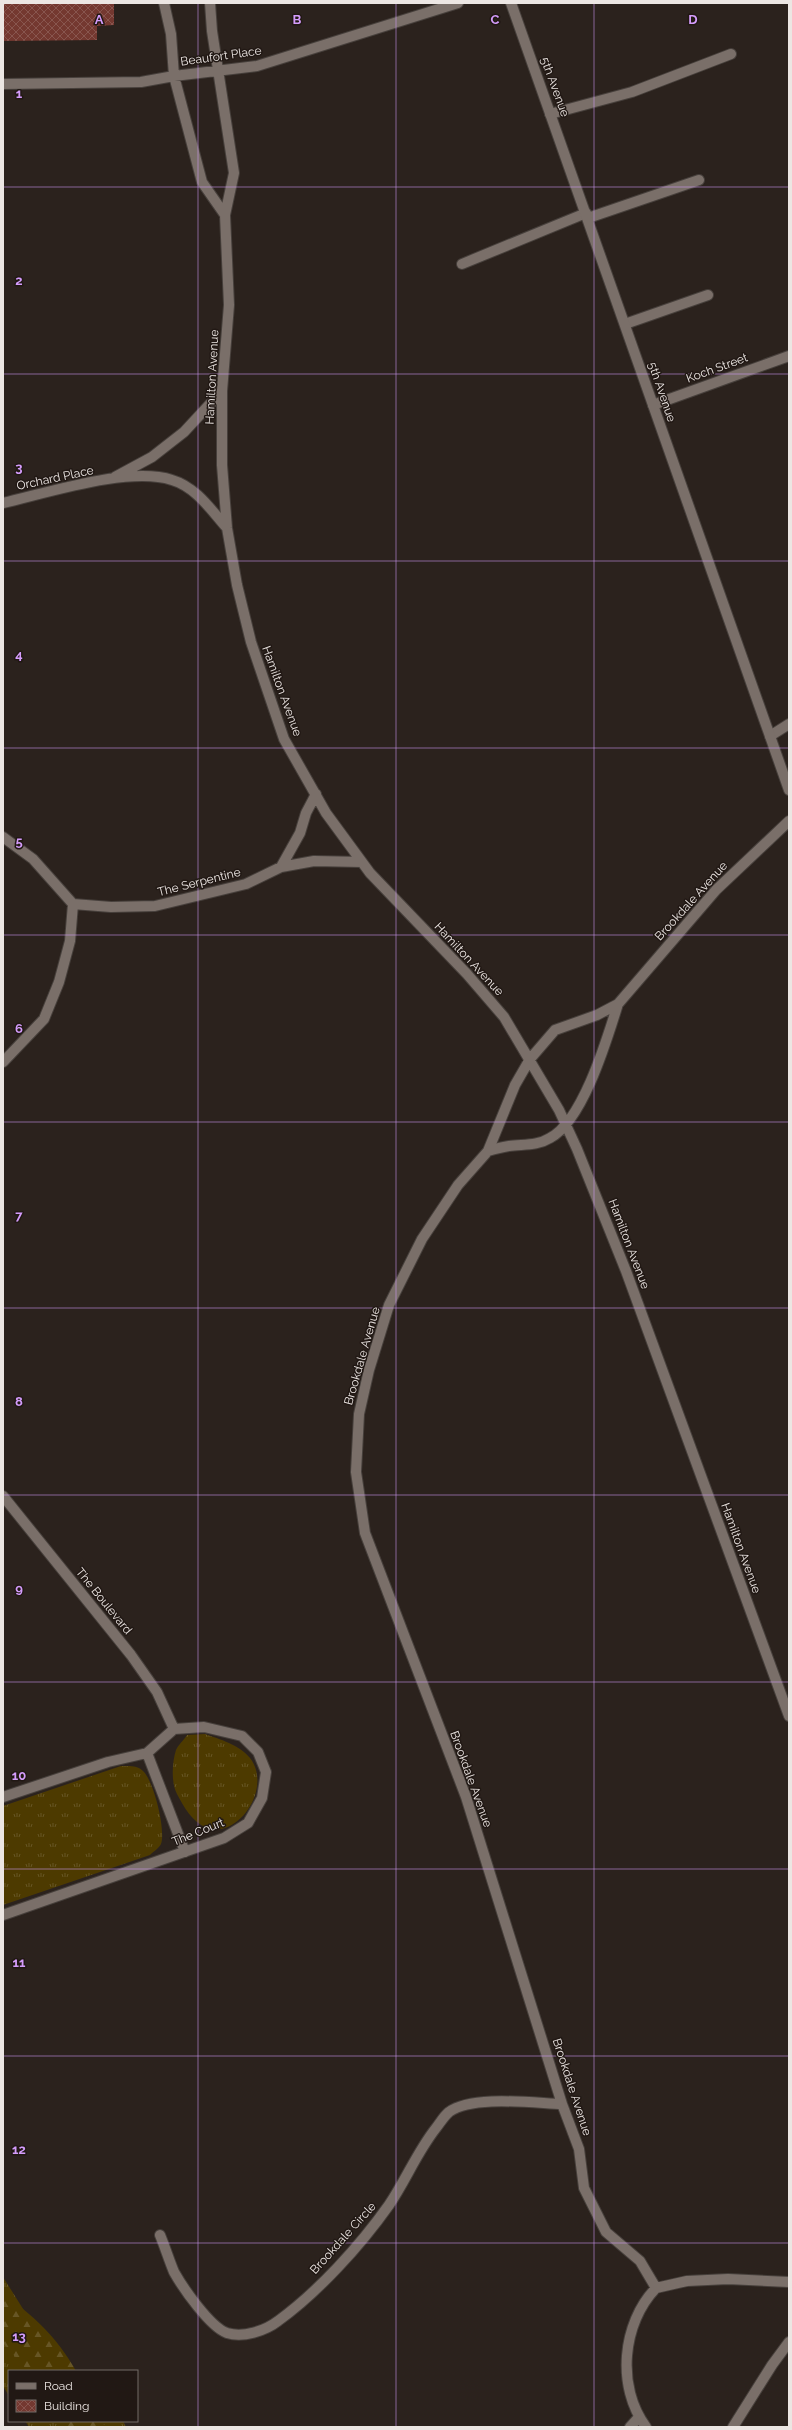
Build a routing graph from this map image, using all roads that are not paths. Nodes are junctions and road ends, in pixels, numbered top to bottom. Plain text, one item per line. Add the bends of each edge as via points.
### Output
1 (164, 3) edge
2 (210, 3) edge
3 (458, 3) edge
4 (511, 3) edge
5 (731, 54) dead end
6 (219, 69) junction
7 (174, 76) junction
8 (3, 84) edge
9 (550, 114) junction
10 (699, 180) dead end
11 (225, 215) junction
12 (587, 216) junction
13 (462, 264) dead end
14 (708, 295) dead end
15 (625, 324) junction
16 (789, 356) edge
17 (222, 391) junction
18 (653, 405) junction
19 (112, 479) junction
20 (3, 503) edge
21 (227, 528) junction
22 (789, 724) edge
23 (770, 736) junction
24 (789, 790) edge
25 (316, 794) junction
26 (789, 821) edge
27 (3, 836) edge
28 (362, 862) junction
29 (281, 867) junction
30 (73, 904) junction
31 (618, 1004) junction
32 (530, 1059) junction
33 (3, 1062) edge
34 (567, 1126) junction
35 (488, 1151) junction
36 (3, 1496) edge
37 (789, 1716) edge
38 (174, 1729) junction
39 (147, 1753) junction
40 (3, 1797) edge
41 (185, 1852) junction
42 (3, 1915) edge
43 (562, 2104) junction
44 (160, 2235) dead end
45 (789, 2282) edge
46 (656, 2288) junction
47 (789, 2342) edge
48 (639, 2417) junction
49 (630, 2427) edge
50 (646, 2427) edge
51 (733, 2427) edge

1 - 7 street via 171,34
2 - 6 street, Hamilton Avenue
3 - 6 street, Beaufort Place via 257,66
4 - 9 street, 5th Avenue
5 - 9 street via 632,92
6 - 7 street, Beaufort Place
6 - 11 street, Hamilton Avenue via 234,173
7 - 8 street, Beaufort Place via 141,82
7 - 11 street via 202,182
9 - 12 street, 5th Avenue
10 - 12 street
11 - 17 street, Hamilton Avenue via 229,305
12 - 13 street
12 - 15 street, 5th Avenue
14 - 15 street
15 - 18 street, 5th Avenue
16 - 18 street, Koch Street
17 - 19 street, Orchard Place via 184,432 152,456
17 - 21 street, Hamilton Avenue via 222,465
18 - 23 street, 5th Avenue
19 - 20 street, Orchard Place
19 - 21 street, Orchard Place via 142,476 172,480 198,495
21 - 25 street, Hamilton Avenue via 237,585 253,649 284,739
22 - 23 street
23 - 24 street, 5th Avenue
25 - 28 street, Hamilton Avenue via 326,813
25 - 29 street via 306,813 300,833
26 - 31 street, Brookdale Avenue via 716,890
27 - 30 street via 34,859
28 - 29 street, The Serpentine via 314,860
28 - 32 street, Hamilton Avenue via 500,1012
29 - 30 street, The Serpentine via 246,884 155,906 111,907
30 - 33 street via 70,942 59,982 44,1019
31 - 32 street, Brookdale Avenue via 597,1015 555,1030
31 - 34 street, Brookdale Avenue via 609,1035 587,1089
32 - 34 street, Hamilton Avenue
32 - 35 street, Brookdale Avenue via 514,1085
34 - 35 street, Brookdale Avenue via 551,1138 534,1145 508,1146
34 - 37 street, Hamilton Avenue via 626,1271
35 - 43 street, Brookdale Avenue via 458,1185 422,1239 389,1305 369,1370 359,1414 356,1472 365,1533 466,1797
36 - 38 street, The Boulevard via 131,1655 157,1692
38 - 39 street
38 - 41 street, The Court via 204,1727 242,1736 258,1752 266,1772 262,1798 248,1823 224,1838
39 - 40 street via 108,1762
39 - 41 street
41 - 42 street, The Court
43 - 44 street, Brookdale Circle via 477,2101 461,2104 448,2113 422,2145 389,2204 364,2238 334,2271 283,2317 261,2330 244,2335 226,2333 206,2316 174,2272
43 - 46 street, Brookdale Avenue via 579,2149 584,2188 606,2232 640,2261
45 - 46 street via 728,2279 687,2281
46 - 48 street via 644,2301 632,2326 626,2364
47 - 51 street
48 - 49 street
48 - 50 street

